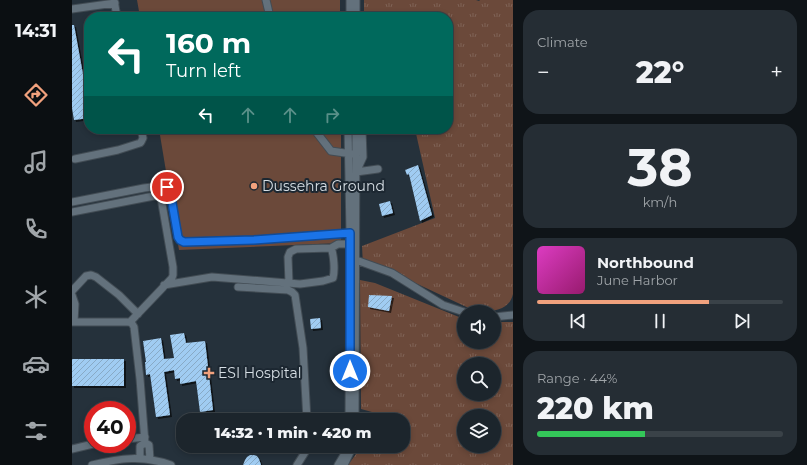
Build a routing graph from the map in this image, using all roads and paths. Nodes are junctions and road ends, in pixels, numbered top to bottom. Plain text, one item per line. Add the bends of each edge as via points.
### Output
1 (266, 0) edge
2 (350, 0) edge
3 (356, 0) edge
4 (114, 1) edge
5 (72, 9) edge
6 (116, 12) edge
7 (269, 12) edge
8 (350, 12) edge
9 (356, 12) edge
10 (142, 134) edge
11 (318, 134) edge
12 (348, 134) edge
13 (356, 134) edge
14 (362, 134) edge
15 (348, 154) junction
16 (356, 154) junction
17 (75, 159) dead end
18 (378, 169) dead end
19 (356, 172) junction
20 (72, 202) edge
21 (72, 212) edge
22 (350, 233) junction
23 (350, 244) junction
24 (331, 248) junction
25 (353, 260) junction
26 (289, 283) junction
27 (164, 285) junction
28 (238, 287) dead end
29 (72, 291) edge
30 (72, 295) edge
31 (457, 310) edge
32 (512, 313) edge
33 (138, 314) junction
34 (501, 315) edge
35 (73, 322) edge
36 (130, 322) junction
37 (306, 413) edge
38 (349, 413) edge
39 (355, 413) edge
40 (136, 440) edge
41 (145, 440) junction
42 (84, 446) edge
43 (72, 449) edge
44 (305, 453) edge
45 (345, 453) edge
46 (350, 453) edge
47 (140, 458) junction
48 (150, 460) junction
49 (92, 465) edge
50 (171, 465) edge
51 (297, 465) edge
52 (338, 465) edge
53 (344, 465) edge

1 - 7 street
2 - 8 street
3 - 9 street
4 - 5 street
4 - 6 street
10 - 17 street via 140,144
11 - 15 street via 330,151
12 - 15 street
13 - 16 street
14 - 19 street via 363,157
15 - 16 street
15 - 22 street
16 - 19 street
18 - 19 street
19 - 25 street
20 - 22 street via 144,188 167,187 170,191 178,237 184,242
21 - 27 street via 160,196 174,267 173,275
22 - 23 street
23 - 24 street via 338,244
23 - 25 street
24 - 26 street via 296,249 290,252
24 - 26 street via 334,273 332,278 300,284
25 - 31 street via 392,273 443,305
25 - 38 street
25 - 39 street
26 - 27 street via 212,277
27 - 33 street
28 - 37 street via 288,290 295,295 303,348
29 - 33 street via 86,276 91,275 119,295
30 - 35 street via 75,304
32 - 34 street
33 - 36 street
35 - 36 street
36 - 41 street via 134,327
40 - 41 street
41 - 47 street via 140,446
41 - 48 street via 149,445
42 - 43 street
44 - 51 street
45 - 52 street
46 - 53 street
47 - 48 street
47 - 49 street
48 - 50 street

